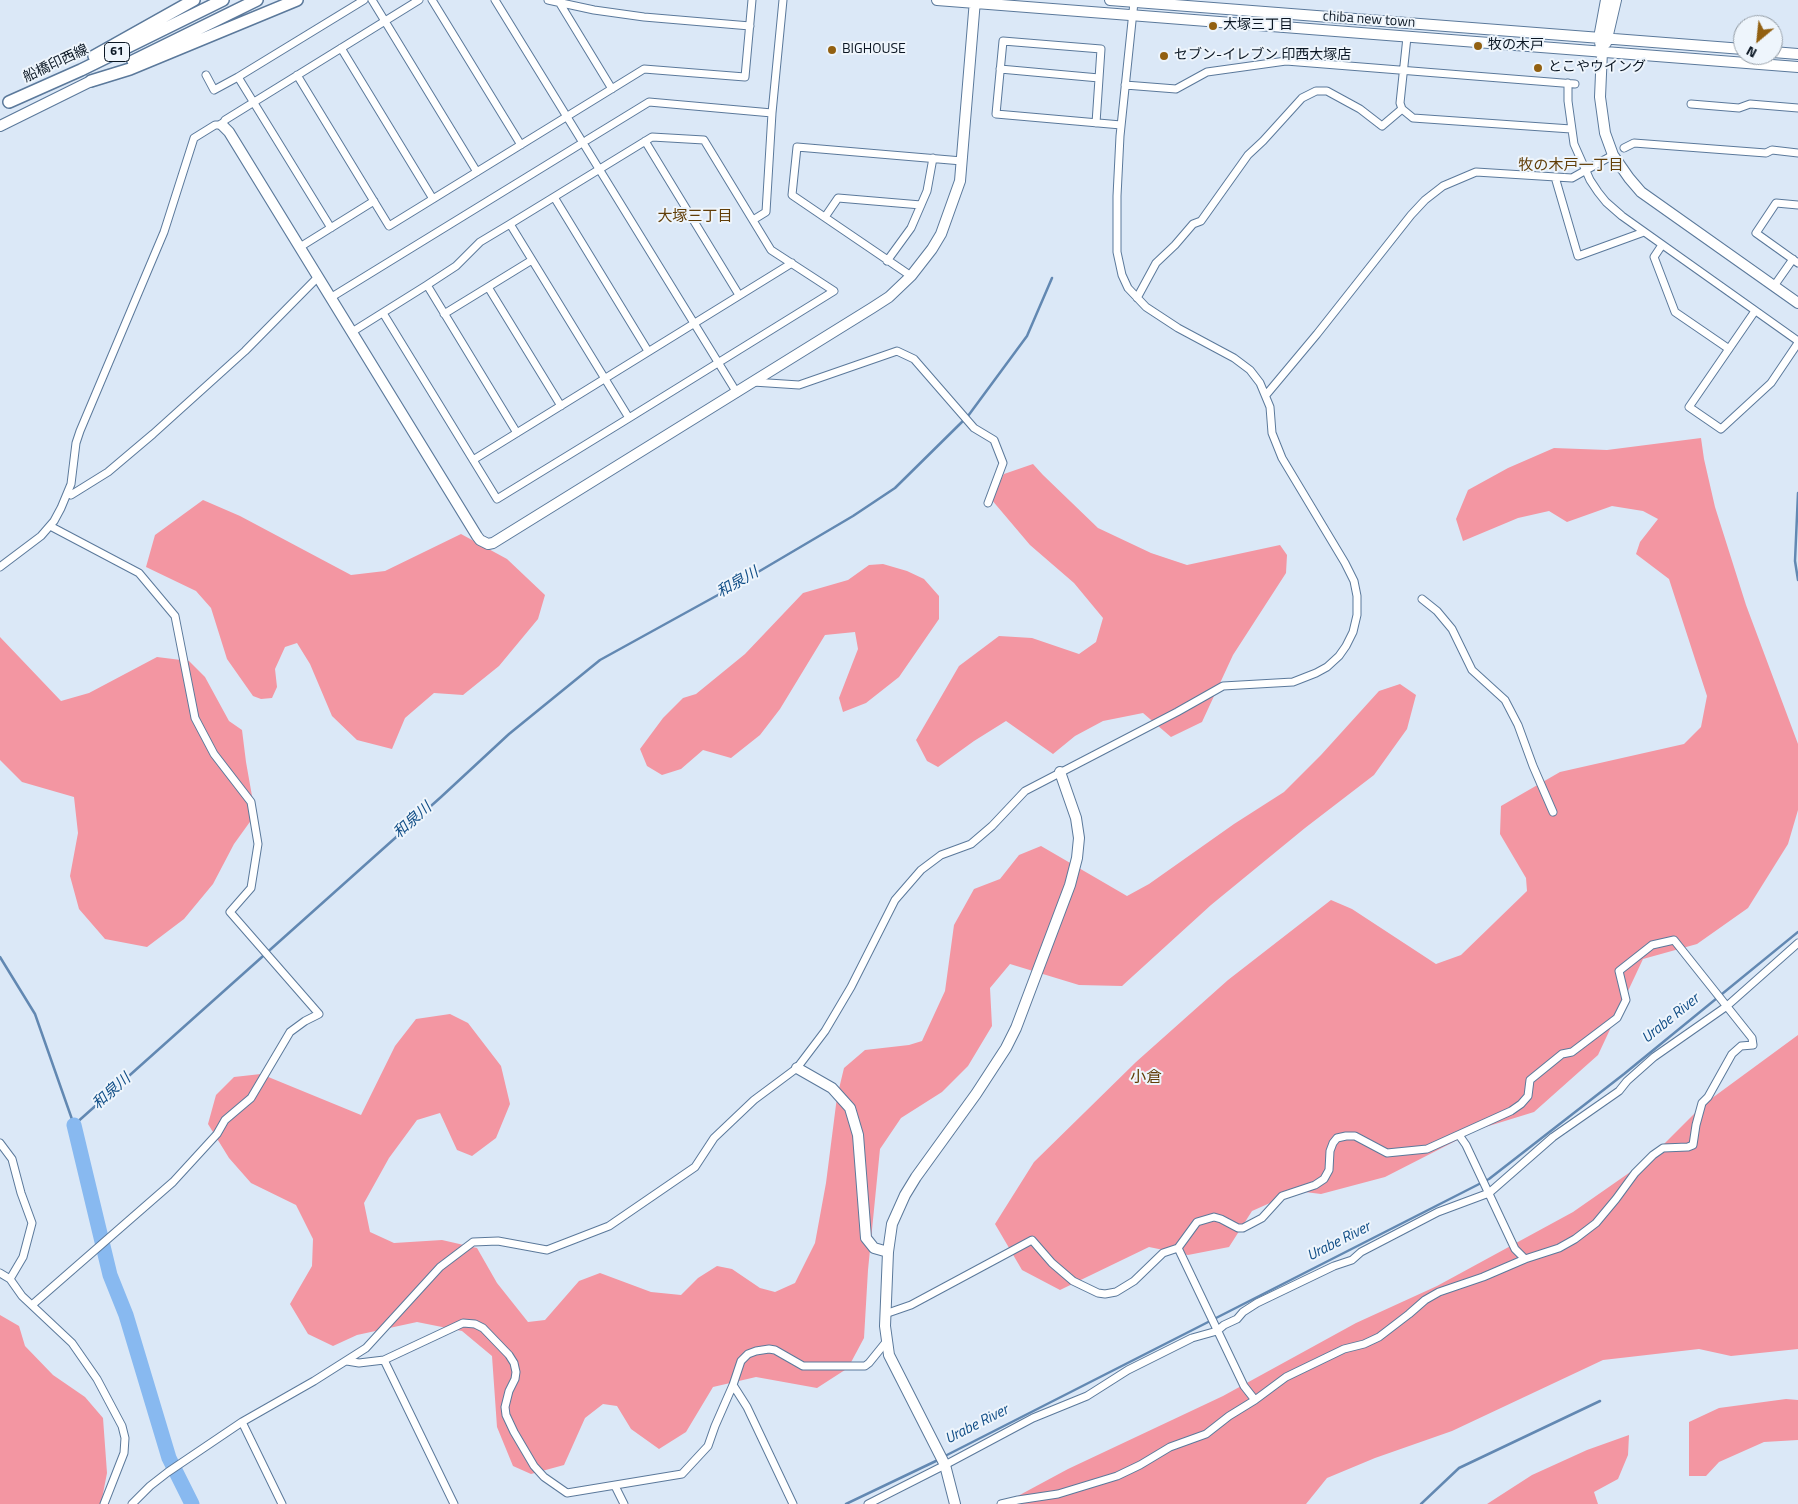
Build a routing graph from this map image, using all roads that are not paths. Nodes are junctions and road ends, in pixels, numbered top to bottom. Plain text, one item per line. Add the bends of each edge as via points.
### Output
1 (194, 0) edge
2 (223, 0) edge
3 (257, 0) edge
4 (297, 0) edge
5 (364, 0) edge
6 (372, 0) edge
7 (419, 0) edge
8 (432, 0) edge
9 (496, 0) edge
10 (548, 0) edge
11 (752, 0) edge
12 (783, 0) edge
13 (937, 0) edge
14 (1110, 0) edge
15 (1606, 0) edge
16 (1616, 0) edge
17 (559, 2) junction
18 (975, 2) edge
19 (1134, 2) junction
20 (1133, 16) junction
21 (385, 21) junction
22 (750, 26) junction
23 (1407, 37) junction
24 (1604, 38) junction
25 (341, 48) junction
26 (1733, 48) edge
27 (1602, 51) junction
28 (1783, 53) edge
29 (1798, 54) edge
30 (1798, 66) edge
31 (1000, 69) junction
32 (1404, 71) junction
33 (206, 75) dead end
34 (297, 76) junction
35 (238, 77) junction
36 (1099, 78) junction
37 (91, 81) junction
38 (1126, 85) junction
39 (612, 89) junction
40 (254, 102) junction
41 (1691, 104) dead end
42 (4, 105) edge
43 (1798, 108) edge
44 (1402, 109) junction
45 (772, 113) junction
46 (567, 117) junction
47 (1096, 123) junction
48 (222, 125) junction
49 (1121, 125) junction
50 (0, 126) edge
51 (1571, 129) junction
52 (587, 140) dead end
53 (645, 141) junction
54 (521, 145) junction
55 (579, 145) dead end
56 (1624, 148) dead end
57 (1798, 153) edge
58 (1613, 155) junction
59 (933, 158) junction
60 (962, 161) junction
61 (599, 169) junction
62 (1585, 170) junction
63 (478, 172) junction
64 (1555, 177) junction
65 (554, 198) junction
66 (434, 199) junction
67 (374, 201) junction
68 (922, 205) junction
69 (1798, 205) edge
70 (825, 218) junction
71 (753, 220) junction
72 (510, 224) junction
73 (331, 228) junction
74 (1644, 232) junction
75 (1662, 244) junction
76 (300, 247) junction
77 (532, 260) junction
78 (888, 261) junction
79 (1795, 261) edge
80 (792, 263) junction
81 (911, 276) junction
82 (318, 277) junction
83 (427, 285) junction
84 (1774, 286) junction
85 (488, 287) junction
86 (739, 295) junction
87 (335, 296) dead end
88 (1137, 298) junction
89 (1798, 303) edge
90 (1755, 311) junction
91 (383, 312) junction
92 (444, 314) junction
93 (694, 323) junction
94 (352, 332) junction
95 (1798, 342) edge
96 (1729, 349) junction
97 (648, 351) junction
98 (718, 363) junction
99 (605, 378) junction
100 (753, 382) junction
101 (737, 392) junction
102 (1266, 395) junction
103 (561, 406) junction
104 (629, 418) junction
105 (517, 433) junction
106 (473, 460) junction
107 (71, 495) dead end
108 (988, 503) dead end
109 (50, 526) junction
110 (0, 567) edge
111 (1422, 599) dead end
112 (1060, 772) junction
113 (1553, 812) dead end
114 (1798, 944) edge
115 (1727, 1006) junction
116 (797, 1068) junction
117 (1459, 1135) junction
118 (0, 1143) edge
119 (1489, 1193) junction
120 (1178, 1248) junction
121 (888, 1252) junction
122 (1525, 1259) junction
123 (0, 1273) edge
124 (10, 1279) junction
125 (32, 1306) junction
126 (885, 1314) junction
127 (1217, 1331) junction
128 (886, 1342) junction
129 (384, 1360) junction
130 (347, 1361) junction
131 (733, 1385) junction
132 (1255, 1400) junction
133 (242, 1422) junction
134 (945, 1466) junction
135 (615, 1486) junction
136 (104, 1504) edge
137 (132, 1504) edge
138 (282, 1504) edge
139 (454, 1504) edge
140 (624, 1504) edge
141 (793, 1504) edge
142 (868, 1504) edge
143 (955, 1504) edge
144 (1001, 1504) edge

1 - 42 main road
2 - 42 main road, 船橋印西線 / 61
3 - 37 main road, 61
4 - 37 main road, 61 via 130,69
5 - 35 street
6 - 21 street
7 - 21 street
8 - 54 street
9 - 46 street
10 - 17 street
11 - 22 street
12 - 45 street
13 - 18 street, chiba new town
14 - 19 street, chiba new town
15 - 24 street
16 - 24 street
17 - 22 street via 644,17
17 - 39 street
18 - 20 street, chiba new town
18 - 60 street
19 - 20 street
19 - 24 street, chiba new town
20 - 23 street, chiba new town
20 - 38 street
21 - 25 street
21 - 63 street
22 - 39 street via 745,77 644,69
23 - 27 street, chiba new town
23 - 32 street
24 - 26 street, chiba new town
24 - 27 street
25 - 34 street
25 - 66 street
27 - 30 street, chiba new town
27 - 58 street via 1601,110
28 - 29 street
31 - 36 street
31 - 36 street via 1003,40 1101,50
31 - 47 street via 996,114
32 - 38 street via 1286,61 1207,72 1176,89
32 - 44 street
32 - 51 street via 1571,84 1568,101
33 - 35 street via 214,90
34 - 40 street
34 - 67 street
35 - 40 street
36 - 47 street
37 - 50 street
38 - 49 street
39 - 46 street
40 - 48 street
40 - 73 street
41 - 43 street
44 - 51 street via 1413,118
44 - 88 street via 1382,126 1360,109 1327,91 1316,91 1302,98 1248,155 1201,221 1193,224 1156,264
45 - 52 street via 649,102
45 - 71 street via 766,212
46 - 54 street
46 - 61 street
47 - 49 street
48 - 76 street
48 - 109 street via 215,125 192,141 164,232 80,431 71,484
49 - 88 street via 1117,252 1122,275
51 - 62 street
53 - 61 street
53 - 71 street via 652,137 704,140
53 - 86 street
54 - 63 street
55 - 87 street
56 - 57 street via 1634,143
58 - 62 street
58 - 84 street via 1647,197
59 - 60 street
59 - 68 street
59 - 70 street via 796,147 792,195
60 - 81 street via 960,181 941,234
61 - 65 street
61 - 93 street
62 - 64 street via 1572,178
62 - 74 street via 1606,202
63 - 66 street
64 - 74 street via 1578,256
64 - 102 street via 1476,172 1443,186 1411,214
65 - 72 street
65 - 97 street
66 - 67 street via 389,226
67 - 73 street
68 - 70 street via 838,198
68 - 78 street via 911,228
69 - 79 street via 1776,203 1756,233
70 - 78 street
71 - 80 street via 772,250
72 - 77 street
72 - 83 street via 480,242 456,266
73 - 76 street
74 - 75 street
75 - 90 street
75 - 96 street via 1654,257 1675,312
76 - 82 street
77 - 85 street
77 - 99 street
78 - 81 street
79 - 84 street
80 - 86 street
80 - 98 street via 834,291
81 - 100 street via 889,297
82 - 94 street
82 - 107 street via 245,351 153,434 108,472
83 - 91 street
83 - 92 street
84 - 89 street
85 - 92 street
85 - 103 street
86 - 93 street
88 - 102 street via 1154,312 1245,366
90 - 95 street
90 - 96 street
91 - 94 street
91 - 106 street
92 - 105 street
93 - 97 street
93 - 98 street
94 - 101 street via 477,536 488,544
95 - 96 street via 1771,383 1721,429 1689,407
97 - 99 street
98 - 101 street
98 - 104 street
99 - 103 street
99 - 104 street
100 - 101 street
100 - 108 street via 799,385 897,351 914,359 974,428 994,440 1002,463
102 - 112 street via 1272,433 1282,458 1354,581 1357,616 1346,646 1327,667 1293,682 1223,686
103 - 105 street
104 - 106 street via 497,499
105 - 106 street
109 - 110 street
109 - 125 street via 139,573 175,616 195,718 214,754 251,802 258,844 250,888 230,912 319,1014 290,1032 251,1098 226,1120 173,1182
111 - 113 street via 1449,625 1472,670 1505,700
112 - 116 street via 1025,791 972,844 941,856 922,870 895,900 851,988 825,1031
112 - 121 street via 1076,818 1079,838 1070,885 1016,1028 976,1094 905,1195 892,1224
114 - 115 street
115 - 117 street via 1674,940 1652,945 1619,971 1626,1000 1616,1018 1530,1080 1528,1096 1521,1104
115 - 119 street via 1654,1057 1619,1091 1553,1137
115 - 122 street via 1752,1038 1753,1045 1741,1046 1732,1054 1702,1103 1693,1144 1664,1148 1652,1155 1584,1234 1559,1248
116 - 121 street via 832,1088 850,1108 858,1135 866,1238 874,1248
116 - 130 street via 754,1100 714,1138 695,1167 609,1226 547,1250 498,1241 473,1242 440,1267 366,1348
117 - 119 street
117 - 120 street via 1427,1149 1387,1153 1355,1136 1337,1138 1330,1151 1329,1170 1316,1185 1282,1196 1262,1218 1244,1228 1214,1217 1197,1222
118 - 124 street via 12,1159 32,1223 23,1258
119 - 122 street via 1515,1249
119 - 127 street via 1438,1212 1360,1252 1352,1260 1257,1303
120 - 126 street via 1163,1253 1125,1288 1105,1294 1073,1281 1032,1240 911,1305
120 - 127 street
121 - 126 street
122 - 132 street via 1438,1292 1379,1337 1344,1349 1286,1377
123 - 124 street
124 - 125 street
125 - 136 street via 72,1343 97,1379 122,1426 124,1453
126 - 128 street
127 - 132 street via 1244,1386
127 - 134 street via 1192,1338 1128,1370 1087,1396 1033,1418
128 - 131 street via 865,1366 803,1366 769,1349 748,1354 741,1361
128 - 134 street via 897,1372
129 - 130 street via 359,1364
129 - 135 street via 463,1323 483,1328 514,1363 515,1379 507,1399 506,1414 544,1477 567,1493
129 - 139 street
130 - 133 street
131 - 135 street via 708,1446 687,1471
131 - 141 street via 747,1407
132 - 144 street via 1206,1434 1170,1447 1117,1476 1058,1494
133 - 137 street via 170,1471
133 - 138 street
134 - 142 street
134 - 143 street
135 - 140 street

